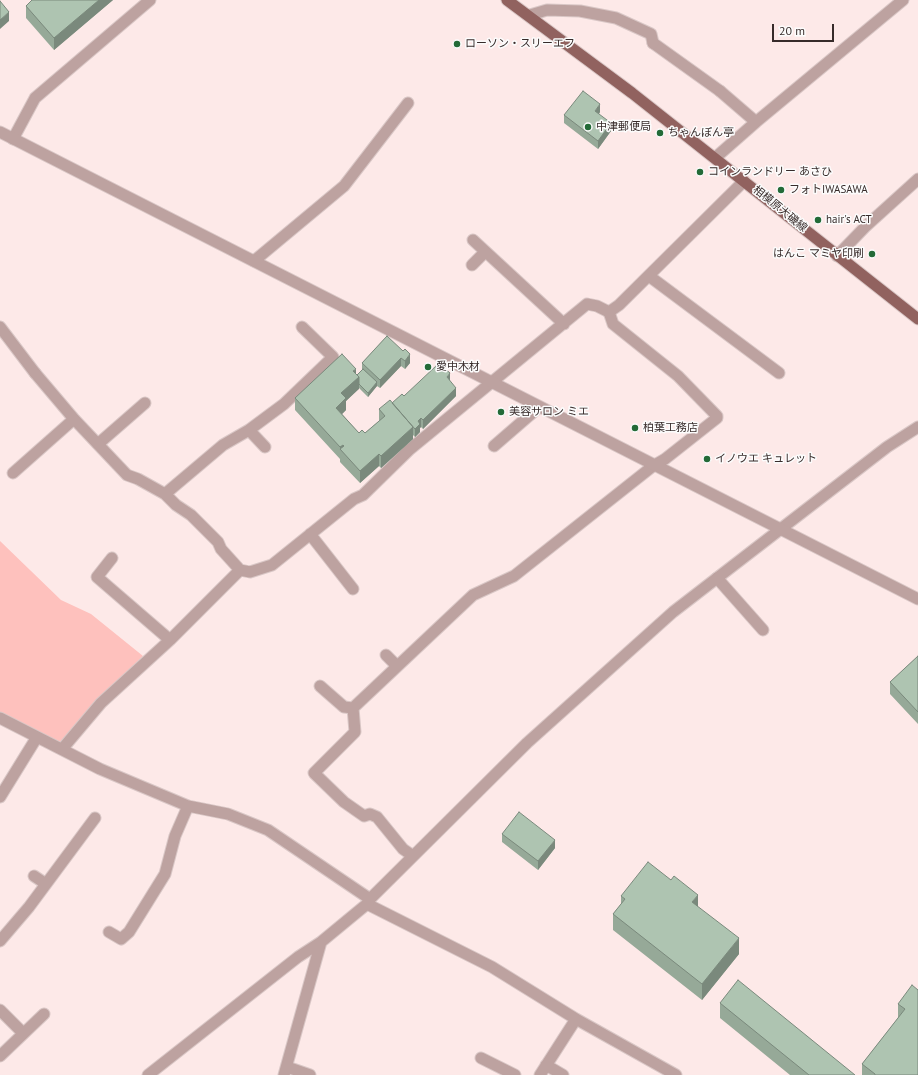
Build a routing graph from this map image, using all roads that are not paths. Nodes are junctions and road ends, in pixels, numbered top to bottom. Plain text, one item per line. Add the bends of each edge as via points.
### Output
1 (150, 0) edge
2 (507, 0) edge
3 (902, 0) edge
4 (530, 15) junction
5 (408, 103) dead end
6 (756, 122) junction
7 (0, 132) edge
8 (13, 139) junction
9 (715, 158) junction
10 (918, 179) edge
11 (744, 181) junction
12 (472, 240) dead end
13 (485, 252) junction
14 (837, 256) junction
15 (254, 261) junction
16 (472, 265) dead end
17 (649, 276) junction
18 (609, 312) junction
19 (918, 319) edge
20 (564, 324) junction
21 (0, 327) edge
22 (302, 327) dead end
23 (779, 373) dead end
24 (491, 382) junction
25 (145, 403) dead end
26 (539, 407) junction
27 (74, 419) junction
28 (918, 427) edge
29 (250, 430) junction
30 (98, 444) junction
31 (494, 446) dead end
32 (265, 447) dead end
33 (653, 466) junction
34 (13, 473) dead end
35 (165, 494) junction
36 (781, 528) junction
37 (310, 534) junction
38 (112, 558) dead end
39 (240, 570) junction
40 (717, 578) junction
41 (353, 589) dead end
42 (918, 599) edge
43 (763, 630) dead end
44 (170, 640) junction
45 (386, 655) dead end
46 (397, 666) junction
47 (320, 686) dead end
48 (353, 708) junction
49 (0, 718) edge
50 (37, 737) junction
51 (63, 748) junction
52 (0, 797) edge
53 (188, 806) junction
54 (95, 818) dead end
55 (413, 856) junction
56 (34, 876) dead end
57 (46, 884) junction
58 (368, 901) junction
59 (110, 932) dead end
60 (0, 941) edge
61 (321, 942) junction
62 (0, 1010) edge
63 (44, 1014) dead end
64 (576, 1019) junction
65 (22, 1035) junction
66 (0, 1056) edge
67 (480, 1058) dead end
68 (546, 1065) junction
69 (286, 1071) edge
70 (148, 1075) edge
71 (310, 1075) edge
72 (515, 1075) edge
73 (540, 1075) edge
74 (563, 1075) edge
75 (676, 1075) edge

1 - 8 street via 35,98
2 - 4 main road, 相模原大磯線
3 - 6 street
4 - 6 street via 547,10 580,11 616,18 651,34 653,43 720,91
4 - 9 main road, 相模原大磯線
5 - 15 street via 344,186
6 - 9 street
7 - 8 street
8 - 15 street
9 - 11 main road, 相模原大磯線
10 - 14 street
11 - 14 main road, 相模原大磯線
11 - 17 street
12 - 13 street
13 - 16 street
13 - 20 street
14 - 19 main road, 相模原大磯線
15 - 24 street
17 - 18 street
17 - 23 street
18 - 20 street via 587,304
18 - 33 street via 613,324 678,376 717,416
20 - 24 street
21 - 27 street
22 - 29 street via 333,357 284,404
24 - 26 street
24 - 37 street via 410,450 363,495 354,499
25 - 30 street
26 - 31 street
26 - 33 street
27 - 30 street
27 - 34 street
28 - 36 street
29 - 32 street
29 - 35 street via 223,445
30 - 35 street via 127,475
33 - 36 street
33 - 46 street via 514,576 473,595
35 - 39 street via 218,542
36 - 40 street
36 - 42 street
37 - 39 street via 272,565 250,572
37 - 41 street
38 - 44 street via 97,577
39 - 44 street
40 - 43 street
40 - 55 street via 673,612 533,738
44 - 51 street via 100,703
45 - 46 street
46 - 48 street
47 - 48 street via 344,707
48 - 55 street via 355,732 314,773 344,802 364,816 370,814 377,817 403,849
49 - 50 street
50 - 51 street
50 - 52 street
51 - 53 street via 100,769
53 - 58 street via 228,814 268,830
53 - 59 street via 175,836 165,874 129,932 120,939
54 - 57 street
55 - 58 street
56 - 57 street
57 - 60 street
58 - 61 street
58 - 64 street via 492,967
61 - 69 street
61 - 70 street via 298,957
62 - 65 street
63 - 65 street
64 - 68 street
64 - 75 street
65 - 66 street
67 - 72 street
68 - 73 street
68 - 74 street
69 - 71 street

